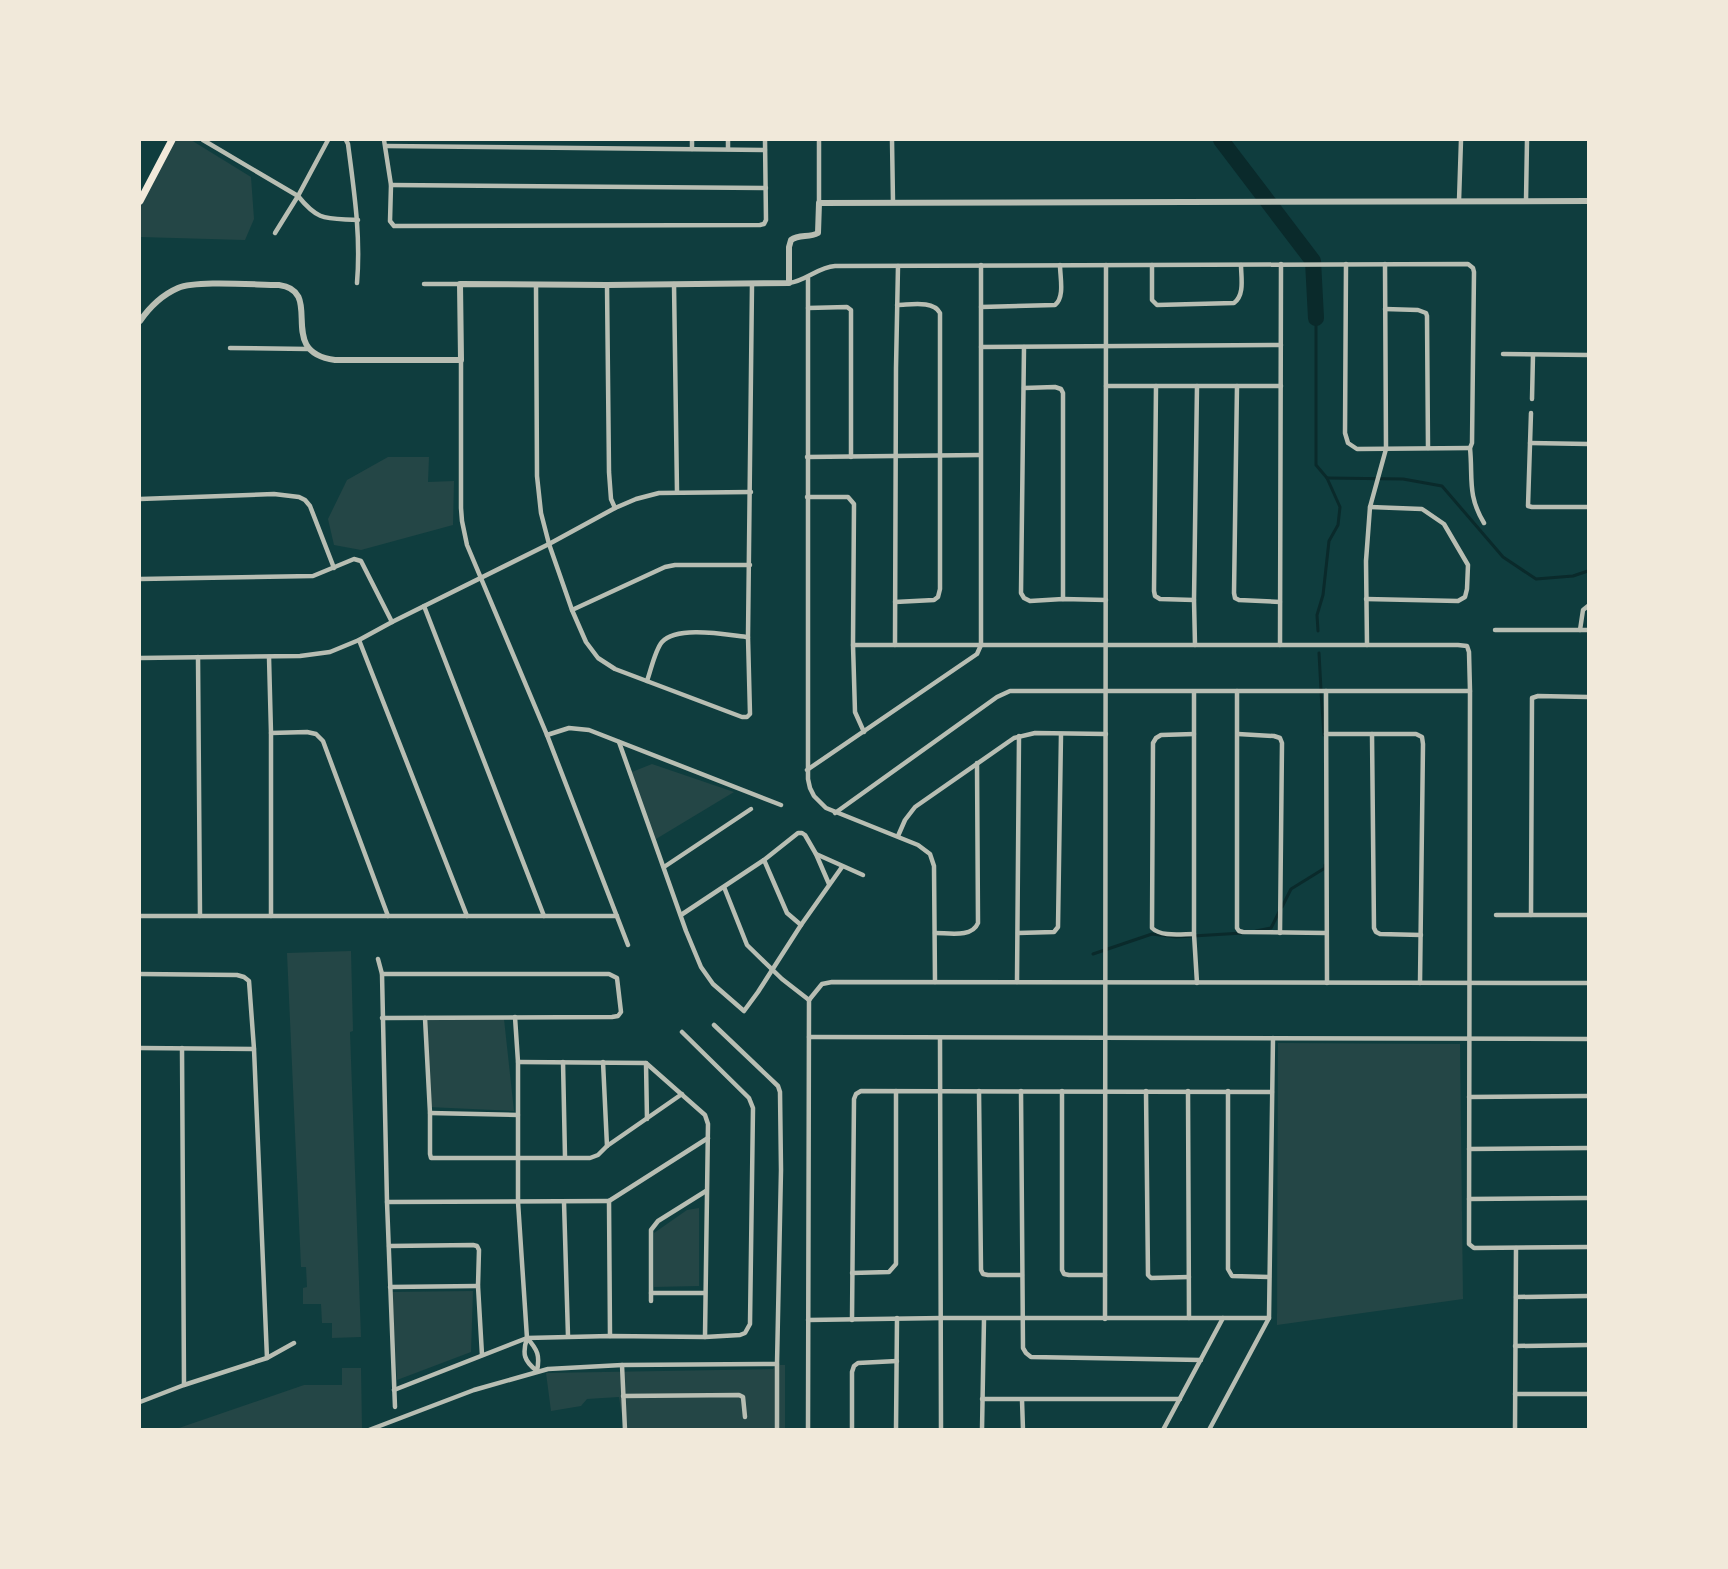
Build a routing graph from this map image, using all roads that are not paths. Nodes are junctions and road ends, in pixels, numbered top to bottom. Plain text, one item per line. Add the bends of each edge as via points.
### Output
1 (172, 140) edge
2 (203, 140) edge
3 (328, 140) edge
4 (346, 140) edge
5 (384, 140) edge
6 (424, 140) edge
7 (462, 140) edge
8 (500, 140) edge
9 (540, 140) edge
10 (580, 140) edge
11 (652, 140) edge
12 (692, 140) edge
13 (728, 140) edge
14 (765, 140) edge
15 (819, 140) edge
16 (892, 140) edge
17 (1461, 140) edge
18 (1527, 140) edge
19 (386, 146) junction
20 (425, 146) junction
21 (463, 146) junction
22 (502, 147) junction
23 (542, 147) junction
24 (582, 148) junction
25 (652, 149) junction
26 (692, 149) junction
27 (728, 149) junction
28 (765, 150) junction
29 (391, 185) junction
30 (766, 188) junction
31 (298, 195) junction
32 (140, 201) edge
33 (1459, 201) junction
34 (1526, 201) junction
35 (1588, 201) edge
36 (819, 202) junction
37 (893, 202) junction
38 (358, 220) junction
39 (275, 233) dead end
40 (1241, 264) junction
41 (1281, 264) junction
42 (1346, 264) junction
43 (1385, 264) junction
44 (1060, 265) junction
45 (1106, 265) junction
46 (1152, 265) junction
47 (898, 266) junction
48 (981, 266) junction
49 (808, 278) junction
50 (357, 283) dead end
51 (789, 283) junction
52 (424, 284) dead end
53 (460, 284) junction
54 (674, 284) junction
55 (752, 284) junction
56 (536, 285) junction
57 (607, 285) junction
58 (897, 305) junction
59 (981, 307) junction
60 (808, 308) junction
61 (1385, 309) junction
62 (140, 321) edge
63 (1281, 345) junction
64 (981, 347) junction
65 (1024, 347) junction
66 (1106, 347) junction
67 (230, 348) dead end
68 (308, 349) junction
69 (1503, 354) dead end
70 (1533, 355) junction
71 (1588, 356) edge
72 (460, 360) junction
73 (1106, 386) junction
74 (1156, 386) junction
75 (1197, 386) junction
76 (1237, 386) junction
77 (1281, 386) junction
78 (1024, 388) junction
79 (1532, 399) dead end
80 (1531, 413) dead end
81 (1530, 443) junction
82 (1588, 444) edge
83 (1428, 448) junction
84 (1470, 448) junction
85 (1386, 449) junction
86 (980, 455) junction
87 (896, 456) junction
88 (940, 456) junction
89 (807, 457) junction
90 (851, 457) junction
91 (676, 492) junction
92 (751, 492) junction
93 (807, 497) junction
94 (140, 499) edge
95 (1370, 507) junction
96 (1588, 507) edge
97 (615, 508) junction
98 (1484, 522) dead end
99 (549, 544) junction
100 (750, 565) junction
101 (334, 568) junction
102 (482, 578) junction
103 (140, 579) edge
104 (1063, 599) junction
105 (1366, 599) junction
106 (1106, 600) junction
107 (1194, 600) junction
108 (895, 602) junction
109 (1280, 602) junction
110 (424, 606) junction
111 (1588, 606) edge
112 (572, 610) junction
113 (392, 622) junction
114 (1495, 630) dead end
115 (1580, 630) junction
116 (1588, 630) edge
117 (748, 637) junction
118 (359, 640) junction
119 (853, 645) junction
120 (895, 645) junction
121 (981, 645) junction
122 (1106, 645) junction
123 (1195, 645) junction
124 (1280, 645) junction
125 (1367, 645) junction
126 (140, 657) edge
127 (198, 657) junction
128 (269, 657) junction
129 (647, 681) junction
130 (1237, 691) junction
131 (1326, 691) junction
132 (1470, 691) junction
133 (1106, 692) junction
134 (1194, 692) junction
135 (1588, 697) edge
136 (864, 732) junction
137 (271, 733) junction
138 (1061, 734) junction
139 (1106, 734) junction
140 (1194, 734) junction
141 (1238, 734) junction
142 (1326, 734) junction
143 (1372, 734) junction
144 (547, 735) junction
145 (1019, 736) junction
146 (620, 742) junction
147 (978, 763) junction
148 (807, 770) junction
149 (781, 806) dead end
150 (751, 809) dead end
151 (835, 813) junction
152 (897, 836) junction
153 (816, 854) junction
154 (764, 860) junction
155 (664, 867) junction
156 (842, 867) junction
157 (863, 875) dead end
158 (829, 884) junction
159 (724, 887) junction
160 (681, 915) junction
161 (1496, 915) dead end
162 (1531, 915) junction
163 (1588, 915) edge
164 (140, 916) edge
165 (200, 916) junction
166 (272, 916) junction
167 (388, 916) junction
168 (467, 916) junction
169 (544, 916) junction
170 (617, 916) junction
171 (801, 925) junction
172 (935, 933) junction
173 (1018, 933) junction
174 (1280, 933) junction
175 (1326, 933) junction
176 (1194, 934) junction
177 (1421, 935) junction
178 (628, 945) dead end
179 (378, 959) dead end
180 (773, 970) junction
181 (140, 974) edge
182 (382, 975) junction
183 (935, 982) junction
184 (1017, 982) junction
185 (1106, 983) junction
186 (1197, 983) junction
187 (1327, 983) junction
188 (1420, 983) junction
189 (1470, 983) junction
190 (1588, 983) edge
191 (809, 1000) junction
192 (515, 1017) junction
193 (382, 1018) junction
194 (425, 1018) junction
195 (714, 1025) dead end
196 (682, 1032) dead end
197 (809, 1037) junction
198 (940, 1038) junction
199 (1106, 1038) junction
200 (1273, 1038) junction
201 (1469, 1038) junction
202 (1588, 1039) edge
203 (140, 1048) edge
204 (182, 1048) junction
205 (254, 1049) junction
206 (518, 1062) junction
207 (563, 1062) junction
208 (603, 1062) junction
209 (646, 1063) junction
210 (896, 1091) junction
211 (940, 1091) junction
212 (980, 1091) junction
213 (1021, 1091) junction
214 (1062, 1091) junction
215 (1106, 1092) junction
216 (1146, 1092) junction
217 (1188, 1092) junction
218 (1228, 1092) junction
219 (1272, 1092) junction
220 (682, 1094) junction
221 (1588, 1096) edge
222 (1469, 1097) junction
223 (430, 1113) junction
224 (518, 1116) junction
225 (647, 1119) junction
226 (708, 1138) junction
227 (607, 1146) junction
228 (1588, 1148) edge
229 (1469, 1149) junction
230 (565, 1156) junction
231 (519, 1158) junction
232 (706, 1191) junction
233 (1588, 1198) edge
234 (1469, 1199) junction
235 (609, 1201) junction
236 (387, 1202) junction
237 (518, 1202) junction
238 (564, 1202) junction
239 (389, 1246) junction
240 (1588, 1247) edge
241 (1516, 1248) junction
242 (852, 1273) junction
243 (1022, 1275) junction
244 (1105, 1275) junction
245 (1189, 1277) junction
246 (1269, 1277) junction
247 (478, 1286) junction
248 (390, 1287) junction
249 (651, 1293) junction
250 (705, 1293) junction
251 (1588, 1296) edge
252 (1516, 1297) junction
253 (651, 1300) dead end
254 (897, 1318) junction
255 (942, 1318) junction
256 (1189, 1318) junction
257 (1223, 1318) junction
258 (1269, 1318) junction
259 (984, 1319) junction
260 (1023, 1319) junction
261 (1105, 1319) junction
262 (808, 1320) junction
263 (852, 1320) junction
264 (610, 1335) junction
265 (568, 1336) junction
266 (705, 1337) junction
267 (527, 1338) junction
268 (294, 1343) dead end
269 (1588, 1345) edge
270 (1515, 1346) junction
271 (482, 1355) junction
272 (267, 1358) junction
273 (1201, 1359) junction
274 (897, 1361) junction
275 (777, 1364) junction
276 (622, 1365) junction
277 (537, 1371) junction
278 (184, 1385) junction
279 (394, 1390) junction
280 (1515, 1394) junction
281 (1588, 1394) edge
282 (623, 1396) junction
283 (982, 1399) junction
284 (1180, 1399) junction
285 (1022, 1400) junction
286 (140, 1402) edge
287 (395, 1407) dead end
288 (745, 1417) dead end
289 (369, 1430) edge
290 (624, 1430) edge
291 (777, 1430) edge
292 (808, 1430) edge
293 (852, 1430) edge
294 (897, 1430) edge
295 (941, 1430) edge
296 (982, 1430) edge
297 (1023, 1430) edge
298 (1163, 1430) edge
299 (1209, 1430) edge
300 (1515, 1430) edge

1 - 32 main road
2 - 31 street
3 - 31 street
4 - 38 street
5 - 19 street
6 - 20 street
7 - 21 street
8 - 22 street
9 - 23 street
10 - 24 street
11 - 25 street
12 - 26 street
13 - 27 street
14 - 28 street
15 - 36 street
16 - 37 street
17 - 33 street
18 - 34 street
19 - 20 street
19 - 29 street
20 - 21 street
21 - 22 street
22 - 23 street
23 - 24 street
24 - 25 street
25 - 26 street
26 - 27 street
27 - 28 street
28 - 30 street
29 - 30 street
29 - 30 street via 394,226 764,224
31 - 38 street via 326,219
31 - 39 street
33 - 34 street
33 - 37 street
34 - 35 street
36 - 37 street
36 - 51 street via 818,233 791,240
38 - 50 street
40 - 41 street
40 - 46 street
40 - 46 street via 1241,293 1234,303 1157,305 1152,300
41 - 42 street
41 - 63 street
42 - 43 street
42 - 85 street via 1345,434 1348,443 1357,449
43 - 61 street
43 - 84 street via 1465,264 1474,272
44 - 45 street
44 - 48 street
44 - 59 street via 1060,297 1056,305
45 - 46 street
45 - 66 street
47 - 48 street
47 - 49 street via 830,266
47 - 58 street
48 - 59 street
49 - 51 street
49 - 60 street
51 - 55 street
52 - 53 street
53 - 56 street
53 - 72 street
54 - 55 street
54 - 57 street
54 - 91 street
55 - 92 street
56 - 57 street
56 - 99 street via 537,476
57 - 97 street via 609,472
58 - 87 street
58 - 88 street via 932,305 939,310
59 - 64 street
60 - 89 street
60 - 90 street via 851,310
61 - 83 street via 1426,312
61 - 85 street
62 - 68 street via 155,303 179,287 287,286 298,295
63 - 66 street
63 - 77 street
64 - 65 street
64 - 86 street
65 - 66 street
65 - 78 street
66 - 73 street
67 - 68 street
68 - 72 street via 335,360
69 - 70 street
70 - 71 street
70 - 79 street
72 - 102 street via 462,521 470,555
73 - 74 street
73 - 106 street
74 - 75 street
74 - 107 street via 1154,591 1161,599
75 - 76 street
75 - 107 street
76 - 77 street
76 - 109 street via 1234,593 1239,600
77 - 109 street
78 - 104 street via 1055,387 1063,393
78 - 104 street via 1021,593 1030,601
80 - 81 street
81 - 82 street
81 - 96 street via 1528,506
83 - 84 street
83 - 85 street
84 - 98 street via 1471,491
85 - 95 street
86 - 88 street
86 - 121 street
87 - 88 street
87 - 90 street
87 - 108 street
88 - 108 street via 940,594 930,601
89 - 90 street
89 - 93 street
91 - 92 street
91 - 97 street via 647,495
92 - 100 street
93 - 119 street via 848,497 854,504
93 - 148 street
94 - 101 street via 261,494 299,497 310,506
95 - 105 street
95 - 105 street via 1422,509 1444,524 1468,565 1467,590 1458,601
97 - 99 street
99 - 102 street
99 - 112 street
100 - 112 street via 665,567
100 - 117 street
101 - 103 street via 312,576
101 - 113 street via 354,559 361,561
102 - 110 street
102 - 144 street
104 - 106 street
105 - 125 street
106 - 122 street
107 - 123 street
108 - 120 street
109 - 124 street
110 - 113 street
110 - 169 street
111 - 115 street via 1583,610
112 - 129 street via 598,658
113 - 118 street
114 - 115 street
115 - 116 street
117 - 129 street via 685,632 664,639
117 - 129 street via 747,717
118 - 128 street via 330,652
118 - 168 street
119 - 120 street
119 - 136 street via 855,712
120 - 121 street
121 - 122 street
121 - 136 street via 977,654
122 - 123 street
122 - 133 street
123 - 124 street
124 - 125 street
125 - 132 street via 1467,646
126 - 127 street
127 - 128 street
127 - 165 street
128 - 137 street
130 - 131 street
130 - 134 street
130 - 141 street
131 - 132 street
131 - 142 street
132 - 189 street
133 - 134 street
133 - 139 street
133 - 151 street via 1003,693
134 - 140 street
135 - 162 street via 1532,698
136 - 148 street
137 - 166 street
137 - 167 street via 307,732 323,741
138 - 139 street
138 - 145 street
138 - 173 street via 1058,927 1054,932
139 - 185 street
140 - 176 street
140 - 176 street via 1161,735 1154,743 1152,916 1155,932
141 - 174 street via 1275,736 1282,743
141 - 174 street via 1237,928 1243,932
142 - 143 street
142 - 175 street
143 - 177 street via 1374,928 1380,934
143 - 177 street via 1422,737
144 - 146 street via 578,728
144 - 170 street
145 - 147 street
145 - 173 street
146 - 149 street
146 - 155 street
147 - 152 street via 915,807
147 - 172 street via 978,923 975,930 967,933
148 - 151 street via 814,796
150 - 155 street
151 - 152 street
152 - 172 street via 925,849 933,860
153 - 154 street via 805,835 798,833
153 - 156 street
153 - 158 street
154 - 159 street
154 - 171 street via 787,913
155 - 160 street
156 - 157 street
156 - 158 street
158 - 171 street
159 - 160 street
159 - 180 street via 747,945
160 - 180 street via 706,975 744,1011
161 - 162 street
162 - 163 street
164 - 165 street
165 - 166 street
166 - 167 street
167 - 168 street
168 - 169 street
169 - 170 street
170 - 178 street
171 - 180 street
172 - 183 street
173 - 184 street
174 - 175 street
175 - 187 street
176 - 186 street
177 - 188 street
179 - 182 street
180 - 191 street
181 - 205 street via 237,975 247,979
182 - 192 street via 609,974 617,978 621,1012 618,1016
182 - 193 street
183 - 184 street
183 - 191 street via 827,982
184 - 185 street
185 - 186 street
185 - 199 street
186 - 187 street
187 - 188 street
188 - 189 street
189 - 190 street
189 - 201 street
191 - 197 street
192 - 194 street
192 - 206 street
193 - 194 street
193 - 236 street
194 - 223 street
195 - 275 street via 780,1092
196 - 266 street via 749,1098 753,1108 750,1324 740,1335
197 - 198 street
197 - 262 street
198 - 199 street
198 - 211 street
199 - 200 street
199 - 215 street
200 - 201 street
200 - 219 street
201 - 202 street
201 - 222 street
203 - 204 street
204 - 205 street
204 - 278 street
205 - 272 street
206 - 207 street
206 - 224 street
207 - 208 street
207 - 230 street
208 - 209 street
208 - 227 street
209 - 220 street
209 - 225 street
210 - 211 street
210 - 242 street via 861,1091 854,1099
210 - 242 street via 896,1264 889,1272
211 - 212 street
211 - 255 street
212 - 213 street
212 - 243 street via 981,1270 988,1275
213 - 214 street
213 - 243 street
214 - 215 street
214 - 244 street via 1062,1270 1069,1275
215 - 216 street
215 - 244 street
216 - 217 street
216 - 245 street via 1148,1275
217 - 218 street
217 - 245 street
218 - 219 street
218 - 246 street via 1228,1269 1232,1276
219 - 246 street
220 - 225 street
220 - 226 street via 707,1118
221 - 222 street
222 - 229 street
223 - 224 street
223 - 231 street via 431,1158
224 - 231 street
225 - 227 street
226 - 232 street
226 - 235 street
227 - 230 street via 590,1158
228 - 229 street
229 - 234 street
230 - 231 street
231 - 237 street
232 - 249 street via 652,1226
232 - 250 street
233 - 234 street
234 - 241 street via 1469,1244 1474,1248
235 - 238 street
235 - 264 street
236 - 237 street
236 - 239 street
237 - 238 street
237 - 267 street
238 - 265 street
239 - 247 street via 477,1246
239 - 248 street
240 - 241 street
241 - 252 street
242 - 263 street
243 - 260 street
244 - 261 street
245 - 256 street
246 - 258 street
247 - 248 street
247 - 271 street
248 - 279 street
249 - 250 street
249 - 253 street
250 - 266 street
251 - 252 street
252 - 270 street
254 - 255 street
254 - 263 street
254 - 274 street
255 - 259 street
255 - 295 street
256 - 257 street
256 - 261 street
257 - 258 street
257 - 273 street
258 - 299 street
259 - 260 street
259 - 283 street
260 - 261 street
260 - 273 street via 1023,1348 1031,1357
262 - 263 street
262 - 292 street
264 - 265 street
264 - 266 street
265 - 267 street
267 - 271 street
267 - 277 street via 539,1360
267 - 277 street via 523,1351 528,1364
268 - 272 street
269 - 270 street
270 - 280 street
271 - 279 street
272 - 278 street
273 - 284 street
274 - 293 street via 854,1366
274 - 294 street
275 - 276 street
275 - 291 street
276 - 277 street
276 - 282 street
277 - 289 street
278 - 286 street
279 - 287 street
280 - 281 street
280 - 300 street
282 - 288 street via 739,1395 743,1397
282 - 290 street
283 - 285 street
283 - 296 street
284 - 285 street
284 - 298 street
285 - 297 street

